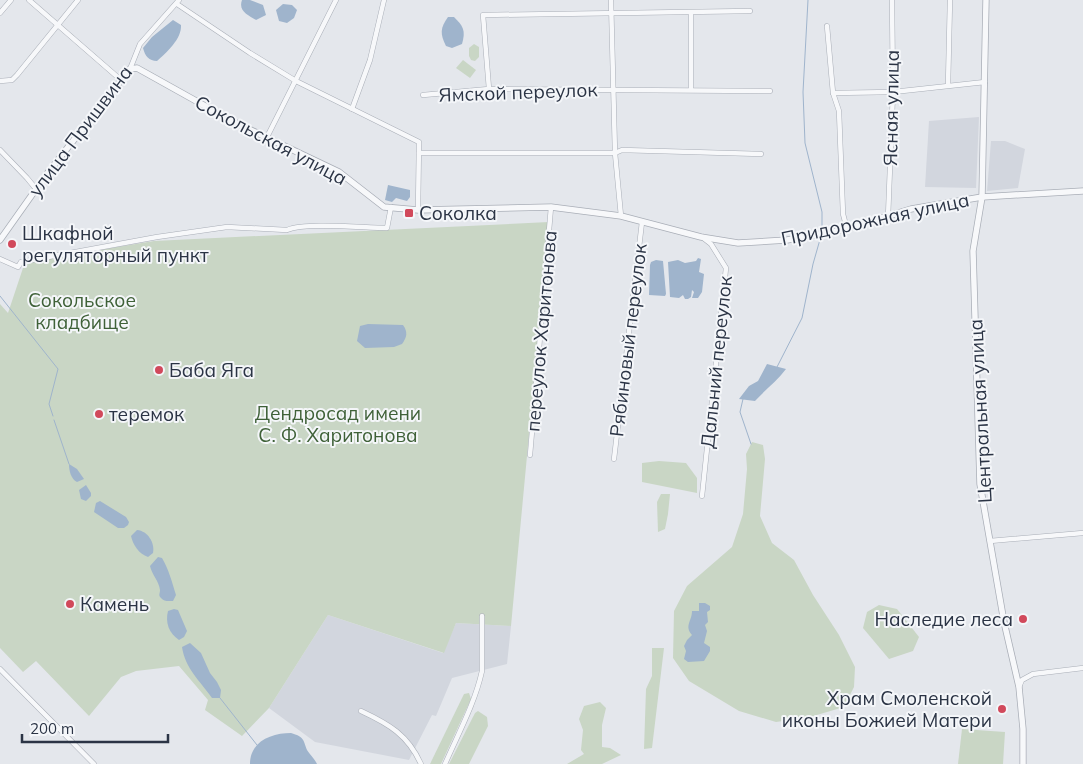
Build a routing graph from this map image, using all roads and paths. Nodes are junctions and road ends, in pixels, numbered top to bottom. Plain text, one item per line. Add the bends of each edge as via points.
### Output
1 (10, 0) edge
2 (29, 0) edge
3 (78, 0) edge
4 (336, 0) edge
5 (384, 0) edge
6 (611, 0) edge
7 (892, 0) edge
8 (950, 0) edge
9 (986, 0) edge
10 (178, 2) edge
11 (750, 12) dead end
12 (0, 13) edge
13 (691, 13) junction
14 (612, 14) junction
15 (58, 25) junction
16 (827, 26) dead end
17 (130, 68) junction
18 (121, 80) junction
19 (0, 81) edge
20 (296, 81) junction
21 (984, 82) junction
22 (948, 85) junction
23 (489, 89) junction
24 (691, 89) junction
25 (613, 90) junction
26 (770, 91) dead end
27 (893, 92) junction
28 (833, 93) junction
29 (423, 95) dead end
30 (352, 109) junction
31 (267, 137) junction
32 (0, 150) edge
33 (615, 152) junction
34 (419, 153) junction
35 (761, 154) dead end
36 (36, 190) junction
37 (1083, 191) edge
38 (982, 197) junction
39 (551, 207) junction
40 (391, 208) junction
41 (418, 210) junction
42 (621, 216) junction
43 (888, 216) junction
44 (642, 222) junction
45 (847, 229) junction
46 (701, 237) junction
47 (0, 240) edge
48 (0, 259) edge
49 (530, 455) dead end
50 (614, 459) dead end
51 (702, 496) dead end
52 (1083, 533) edge
53 (990, 541) junction
54 (482, 616) dead end
55 (1083, 668) edge
56 (0, 669) edge
57 (1019, 687) junction
58 (361, 711) dead end
59 (91, 763) edge
60 (421, 764) edge
61 (445, 764) edge
62 (1023, 764) edge

1 - 12 street
2 - 15 street
3 - 15 street
4 - 20 street
5 - 30 street via 370,60
6 - 14 street
7 - 27 street, Ясная улица
8 - 22 street
9 - 21 street, Центральная улица
10 - 17 street, улица Пришвина via 140,44
10 - 20 street via 242,48
11 - 13 street
13 - 14 street
13 - 24 street
14 - 23 street via 483,15
14 - 25 street
15 - 18 street
15 - 19 street via 12,80
16 - 28 street
17 - 18 street, улица Пришвина
17 - 31 street, Сокольская улица via 137,68
18 - 36 street, улица Пришвина
20 - 30 street
20 - 31 street
21 - 22 street
21 - 38 street, Центральная улица
22 - 27 street
23 - 25 street, Ямской переулок
23 - 29 street, Ямской переулок
24 - 25 street, Ямской переулок
24 - 26 street, Ямской переулок
25 - 33 street
27 - 28 street
27 - 43 street, Ясная улица
28 - 45 street via 838,111 843,214
30 - 34 street via 419,142
31 - 40 street, Сокольская улица via 338,172 384,207
32 - 36 street
33 - 34 street
33 - 35 street
33 - 42 street
34 - 41 street
36 - 47 street, улица Пришвина
37 - 38 street, Придорожная улица
38 - 43 street, Придорожная улица
38 - 53 street, Центральная улица via 973,251 980,484
39 - 41 street, Сокольская улица
39 - 42 street, Сокольская улица
39 - 49 street, переулок Харитонова
40 - 41 street, Сокольская улица
40 - 48 street via 387,228 294,227 287,230 226,227 30,260 20,262 18,267
42 - 44 street, Придорожная улица
43 - 45 street, Придорожная улица
44 - 46 street, Придорожная улица
44 - 50 street, Рябиновый переулок
45 - 46 street, Придорожная улица via 787,240 738,242
46 - 51 street, Дальний переулок via 711,244 726,268
52 - 53 street
53 - 57 street, Центральная улица
54 - 61 street via 480,680
55 - 57 street via 1032,674 1022,680
56 - 59 street
57 - 62 street, Центральная улица
58 - 60 street via 384,722 403,738 414,749

